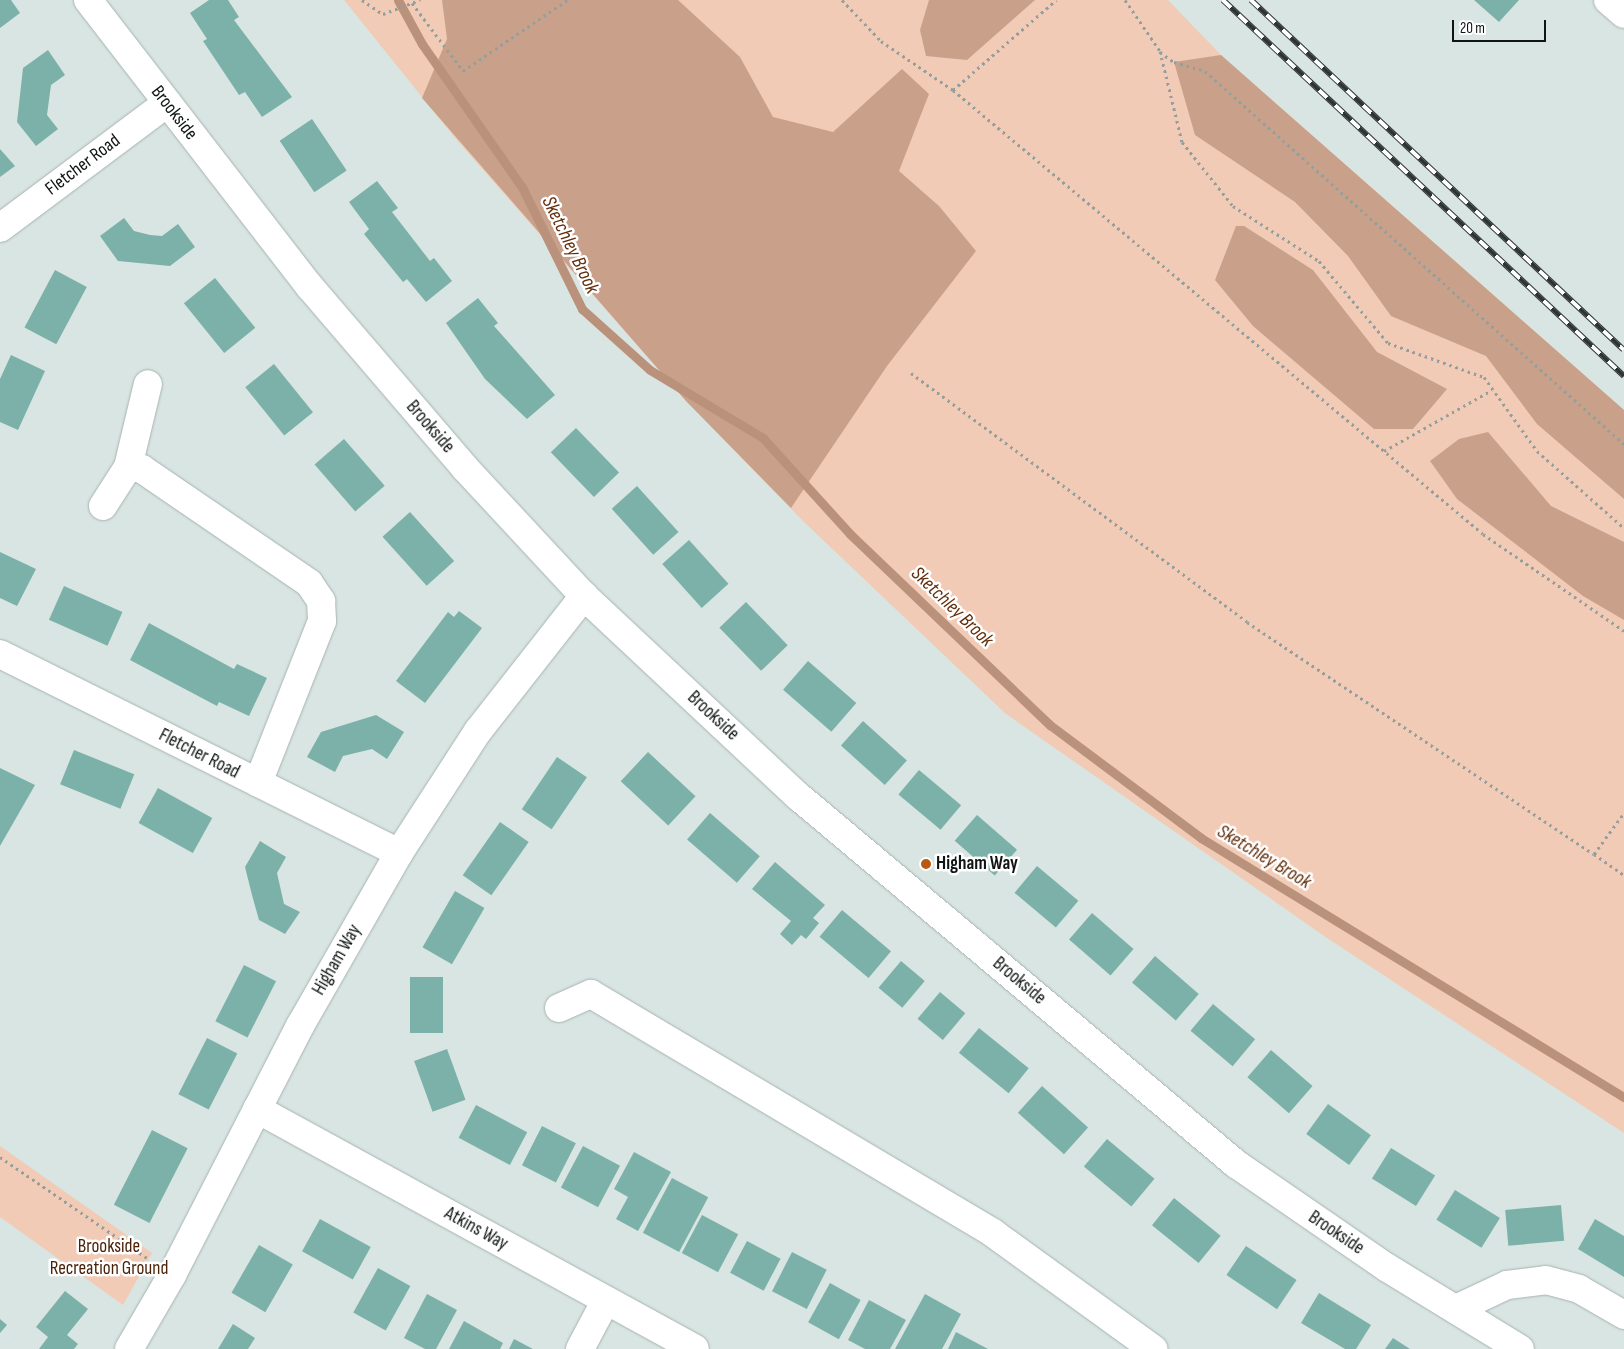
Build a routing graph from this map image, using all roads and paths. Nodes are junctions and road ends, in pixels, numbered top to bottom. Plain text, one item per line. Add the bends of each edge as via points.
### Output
1 (88, 0) edge
2 (362, 0) edge
3 (420, 0) edge
4 (567, 0) edge
5 (842, 0) edge
6 (1056, 0) edge
7 (1125, 0) edge
8 (1608, 0) edge
9 (412, 3) junction
10 (1624, 14) edge
11 (1160, 51) junction
12 (953, 90) junction
13 (166, 103) junction
14 (0, 228) edge
15 (911, 373) dead end
16 (148, 384) dead end
17 (1492, 389) junction
18 (1624, 444) edge
19 (1384, 451) junction
20 (128, 467) junction
21 (103, 506) dead end
22 (1624, 528) edge
23 (584, 596) junction
24 (1624, 631) edge
25 (0, 654) edge
26 (258, 783) junction
27 (1624, 813) edge
28 (399, 853) junction
29 (1594, 854) junction
30 (1624, 875) edge
31 (559, 1008) dead end
32 (257, 1109) junction
33 (0, 1156) edge
34 (172, 1275) junction
35 (606, 1300) junction
36 (1456, 1310) junction
37 (1624, 1316) edge
38 (129, 1349) edge
39 (580, 1349) edge
40 (695, 1349) edge
41 (1152, 1349) edge
42 (1520, 1349) edge

1 - 13 street, Brookside
2 - 9 path via 383,14
3 - 9 path
4 - 9 path via 463,71
5 - 12 path via 881,41
6 - 12 path
7 - 11 path
8 - 10 street
11 - 17 path via 1182,142 1233,206 1319,261 1388,343 1484,377
11 - 18 path via 1174,62 1205,71
12 - 19 path
13 - 14 street, Fletcher Road
13 - 23 street, Brookside via 310,287 465,468
15 - 29 path via 1247,622
16 - 20 street
17 - 19 path
17 - 22 path via 1537,451
19 - 24 path via 1483,534
20 - 21 street
20 - 26 street via 142,469 309,583 321,601 322,621
23 - 28 street, Higham Way via 478,731
23 - 36 street, Brookside via 799,797 1236,1164
25 - 26 street, Fletcher Road
26 - 28 street, Fletcher Road
27 - 29 path
28 - 32 street, Higham Way
29 - 30 path
31 - 41 street via 592,994 993,1233
32 - 34 street, Higham Way
32 - 35 street, Atkins Way
33 - 34 path
34 - 38 street, Higham Way
35 - 39 street
35 - 40 street, Atkins Way
36 - 37 street via 1507,1285 1546,1280 1579,1289
36 - 42 street, Brookside

